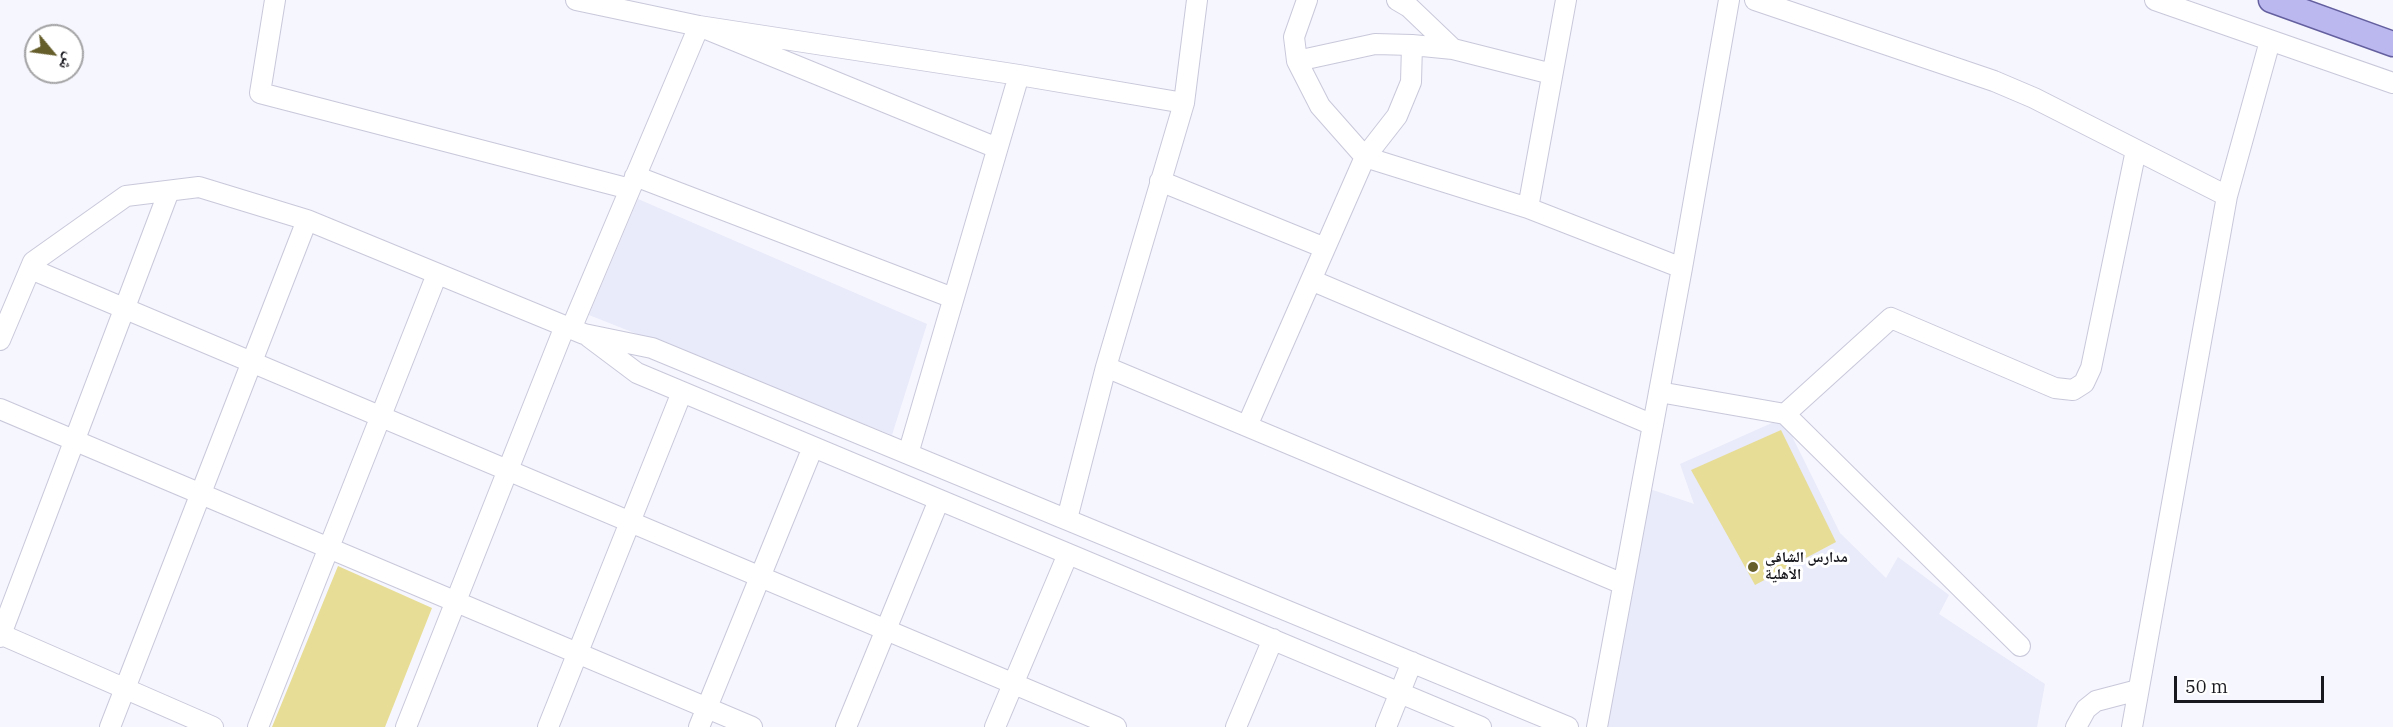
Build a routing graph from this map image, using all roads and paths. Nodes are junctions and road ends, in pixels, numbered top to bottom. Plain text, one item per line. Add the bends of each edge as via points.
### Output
1 (276, 0) edge
2 (576, 0) edge
3 (1197, 0) edge
4 (1307, 0) edge
5 (1397, 0) edge
6 (1566, 0) edge
7 (1729, 0) edge
8 (1755, 0) edge
9 (2155, 0) edge
10 (2271, 0) edge
11 (611, 3) edge
12 (699, 26) junction
13 (2270, 40) junction
14 (2393, 44) edge
15 (1412, 45) junction
16 (1453, 49) junction
17 (1297, 61) junction
18 (1552, 74) junction
19 (1019, 75) junction
20 (2393, 82) edge
21 (1184, 103) junction
22 (998, 148) junction
23 (2136, 150) junction
24 (1365, 157) junction
25 (1160, 181) junction
26 (632, 182) junction
27 (170, 191) junction
28 (2227, 196) junction
29 (1528, 208) junction
30 (307, 220) junction
31 (1325, 248) junction
32 (1682, 268) junction
33 (31, 269) junction
34 (437, 274) junction
35 (1311, 280) junction
36 (953, 298) junction
37 (124, 309) junction
38 (5, 314) edge
39 (573, 330) junction
40 (0, 340) edge
41 (251, 362) junction
42 (1106, 367) junction
43 (682, 392) junction
44 (1659, 392) junction
45 (0, 409) edge
46 (1785, 414) junction
47 (381, 417) junction
48 (1653, 425) junction
49 (1247, 426) junction
50 (74, 440) junction
51 (813, 447) junction
52 (908, 454) junction
53 (507, 470) junction
54 (200, 493) junction
55 (939, 500) junction
56 (1067, 519) junction
57 (630, 522) junction
58 (329, 548) junction
59 (1068, 554) junction
60 (759, 577) junction
61 (1623, 584) junction
62 (456, 601) junction
63 (885, 630) junction
64 (0, 635) edge
65 (1272, 639) junction
66 (2020, 646) dead end
67 (578, 652) junction
68 (1412, 662) junction
69 (1013, 684) junction
70 (125, 688) junction
71 (2138, 690) junction
72 (1400, 693) junction
73 (706, 708) junction
74 (110, 727) edge
75 (213, 727) edge
76 (258, 727) edge
77 (406, 727) edge
78 (549, 727) edge
79 (699, 727) edge
80 (752, 727) edge
81 (846, 727) edge
82 (995, 727) edge
83 (1116, 727) edge
84 (1236, 727) edge
85 (1386, 727) edge
86 (1481, 727) edge
87 (1568, 727) edge
88 (1597, 727) edge
89 (2076, 727) edge
90 (2133, 727) edge

1 - 26 street via 260,93
2 - 11 street
3 - 21 street
4 - 17 street via 1294,37
5 - 16 street
6 - 18 street
7 - 32 street
8 - 23 street via 1994,81
9 - 13 street
10 - 14 main road
11 - 12 street
12 - 19 street
12 - 22 street
12 - 26 street
13 - 20 street
13 - 28 street
15 - 16 street
15 - 17 street via 1375,44
15 - 24 street via 1411,82 1397,116
16 - 18 street
17 - 24 street via 1320,106
18 - 29 street
19 - 21 street
19 - 22 street
21 - 25 street
22 - 36 street
23 - 28 street
23 - 46 street via 2091,368 2084,383 2073,390 2055,388 1891,318
24 - 29 street
24 - 31 street
25 - 31 street
25 - 42 street
26 - 36 street
26 - 39 street
27 - 30 street via 199,187
27 - 33 street via 126,196 33,262
27 - 37 street
28 - 71 street
29 - 32 street
30 - 34 street
30 - 41 street
31 - 35 street
32 - 44 street
33 - 37 street
33 - 38 street
34 - 39 street
34 - 47 street
35 - 48 street
35 - 49 street
36 - 52 street
37 - 41 street
37 - 50 street
38 - 40 street
39 - 43 street via 637,373
39 - 52 street via 652,348
39 - 53 street
41 - 47 street
41 - 54 street
42 - 49 street
42 - 56 street
43 - 51 street
43 - 57 street
44 - 46 street
44 - 48 street
45 - 50 street
46 - 66 street
47 - 53 street
47 - 58 street
48 - 61 street
49 - 61 street
50 - 54 street
50 - 64 street
51 - 55 street
51 - 60 street
52 - 56 street
53 - 57 street
53 - 62 street
54 - 58 street
54 - 70 street
55 - 59 street
55 - 63 street
56 - 68 street
57 - 60 street
57 - 67 street
58 - 62 street
58 - 76 street
59 - 65 street
59 - 69 street
60 - 63 street
60 - 73 street
61 - 88 street
62 - 67 street
62 - 77 street
63 - 69 street
63 - 81 street
64 - 70 street
65 - 72 street
65 - 84 street
67 - 73 street
67 - 78 street
68 - 72 street
68 - 87 street
69 - 82 street
69 - 83 street
70 - 74 street
70 - 75 street
71 - 89 street via 2096,701 2086,709
71 - 90 street
72 - 85 street
72 - 86 street
73 - 79 street
73 - 80 street

